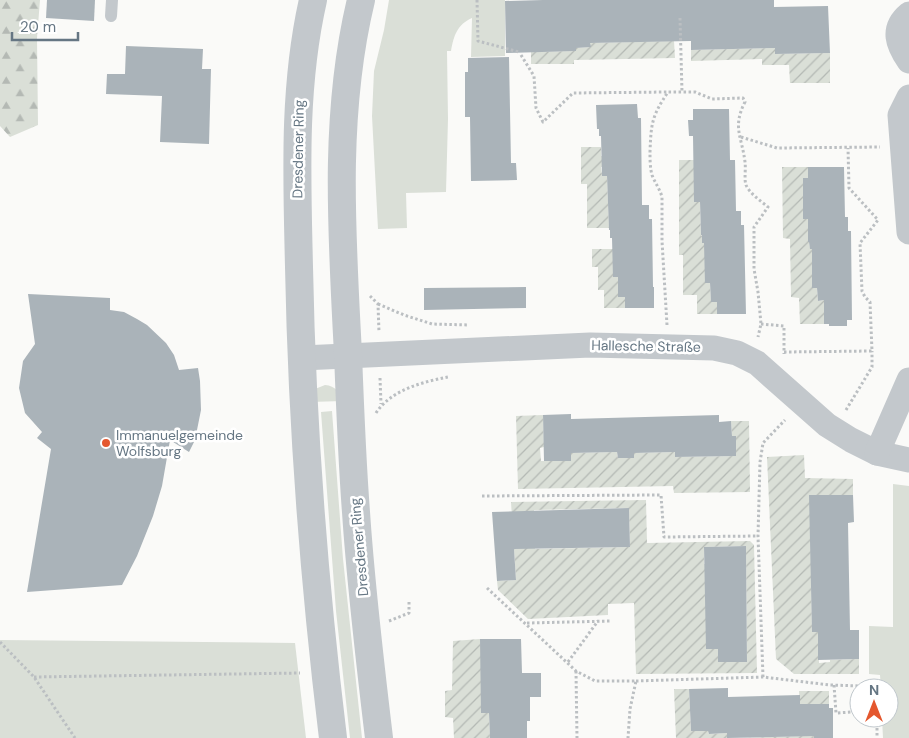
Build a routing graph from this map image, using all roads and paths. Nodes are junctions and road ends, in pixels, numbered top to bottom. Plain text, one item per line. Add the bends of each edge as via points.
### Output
1 (112, 0) edge
2 (313, 0) edge
3 (361, 0) edge
4 (477, 0) edge
5 (909, 14) edge
6 (111, 16) dead end
7 (680, 18) dead end
8 (909, 61) edge
9 (668, 92) junction
10 (682, 92) junction
11 (909, 97) edge
12 (740, 137) junction
13 (902, 146) junction
14 (848, 148) junction
15 (909, 232) edge
16 (367, 290) dead end
17 (761, 324) junction
18 (668, 330) dead end
19 (757, 343) dead end
20 (872, 351) junction
21 (784, 352) junction
22 (379, 355) junction
23 (348, 356) junction
24 (302, 358) junction
25 (783, 362) dead end
26 (456, 376) dead end
27 (909, 380) edge
28 (802, 403) junction
29 (842, 416) dead end
30 (877, 453) junction
31 (909, 460) edge
32 (482, 496) dead end
33 (758, 536) junction
34 (487, 588) dead end
35 (409, 600) dead end
36 (598, 621) junction
37 (612, 621) dead end
38 (386, 622) dead end
39 (526, 624) junction
40 (0, 642) edge
41 (568, 662) junction
42 (576, 671) junction
43 (303, 673) dead end
44 (34, 677) junction
45 (763, 678) junction
46 (636, 681) junction
47 (834, 685) junction
48 (849, 686) edge
49 (849, 712) edge
50 (75, 738) edge
51 (333, 738) edge
52 (379, 738) edge
53 (577, 738) edge
54 (628, 738) edge

1 - 6 lane
2 - 24 street, Dresdener Ring via 302,75 296,167
3 - 23 street, Dresdener Ring via 348,72 343,134 342,231
4 - 9 path via 478,41 520,54 534,76 536,108 543,122 573,94
5 - 8 street via 898,30 898,45
7 - 10 path
9 - 10 path
9 - 18 path via 655,112 650,130 650,160 652,175 662,197
10 - 12 path via 695,92 712,99 743,98 745,102 738,120
11 - 13 street via 900,114
12 - 14 path via 777,148
12 - 17 path via 746,186 768,207 754,227 754,264
13 - 14 path
13 - 15 street
14 - 20 path via 849,188 878,220 860,243 862,291 870,302
16 - 22 path via 378,304
17 - 19 path
17 - 21 path via 784,326
20 - 21 path
20 - 29 path via 872,367
21 - 25 path
22 - 23 street, Hallesche Straße
22 - 26 path via 381,405 414,386
22 - 28 street, Hallesche Straße via 590,345 714,348 737,353 757,363
23 - 24 street
23 - 52 street, Dresdener Ring via 356,513
24 - 51 street, Dresdener Ring via 311,514
27 - 30 street
28 - 30 street, Hallesche Straße via 827,425
28 - 33 path via 763,442
30 - 31 street, Hallesche Straße
32 - 33 path via 661,495 664,537
33 - 45 path
34 - 39 path
35 - 38 path via 409,613
36 - 37 path
36 - 39 path
36 - 41 path
39 - 41 path
40 - 44 path
41 - 42 path
42 - 46 path via 594,681
42 - 53 path
43 - 44 path
44 - 50 path
45 - 46 path
45 - 47 path
46 - 54 path
47 - 48 path
47 - 49 path via 836,713

